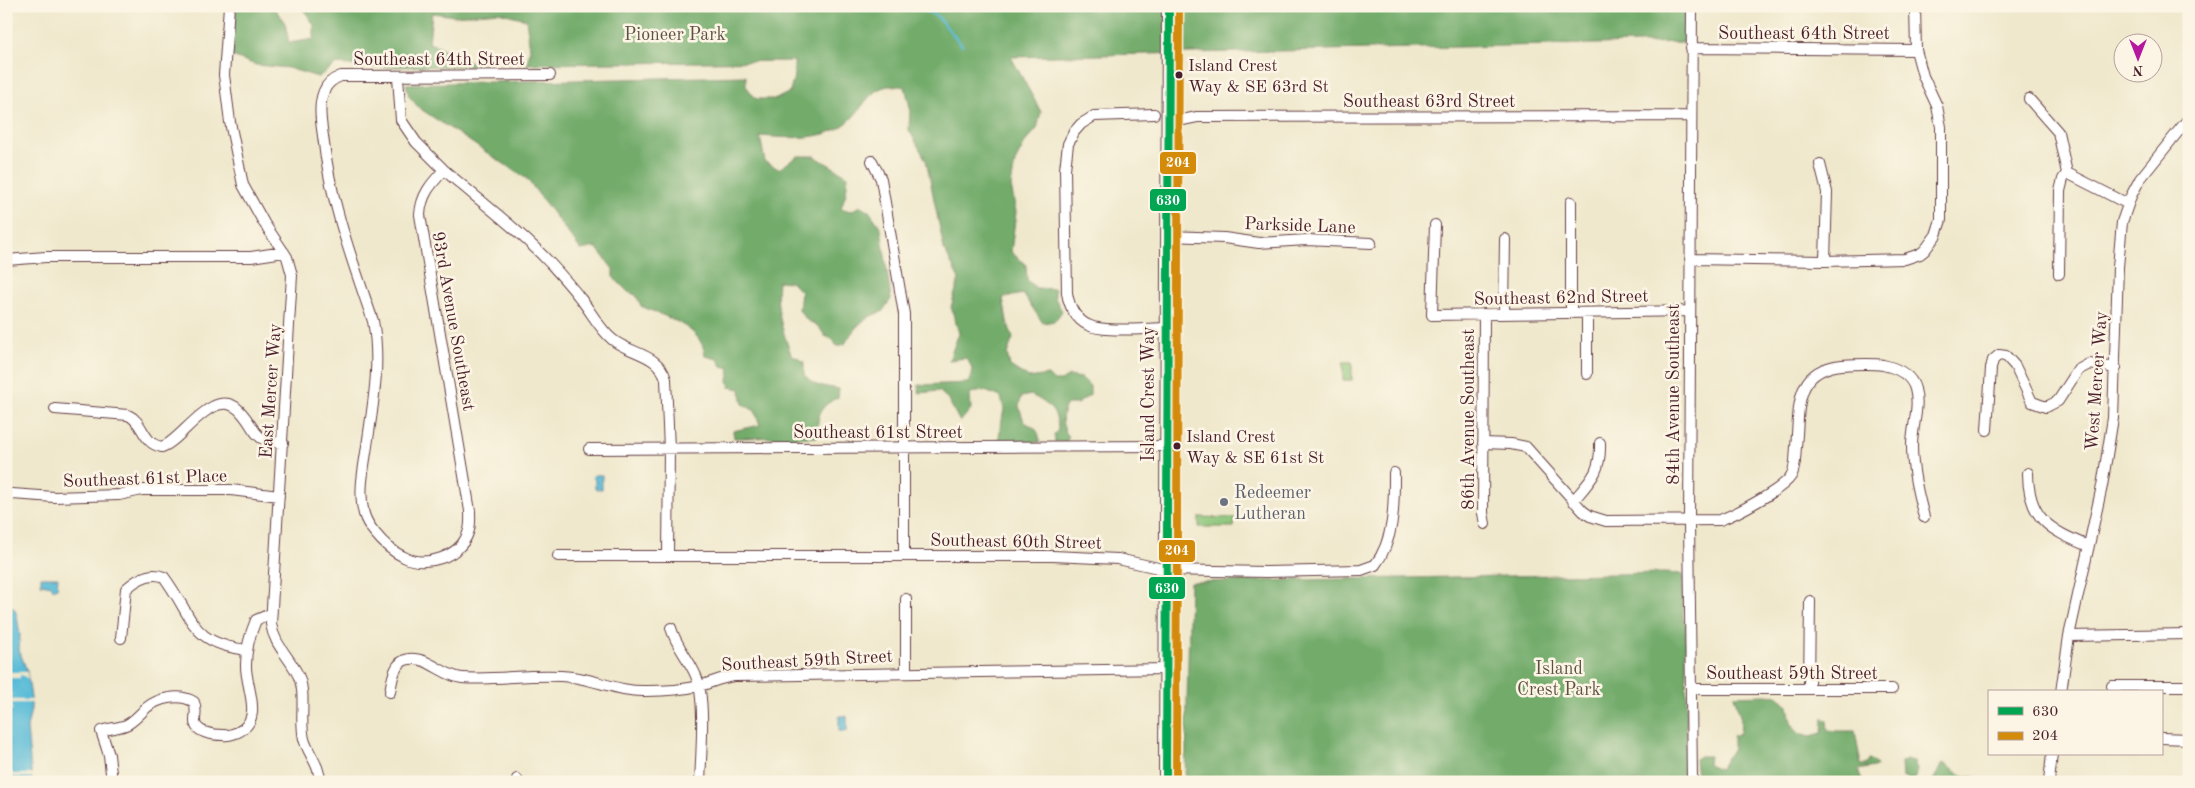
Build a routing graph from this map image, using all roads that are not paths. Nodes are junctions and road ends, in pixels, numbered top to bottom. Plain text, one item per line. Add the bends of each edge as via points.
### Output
1 (229, 6) edge
2 (1169, 6) edge
3 (1692, 6) edge
4 (1916, 6) edge
5 (1691, 48) junction
6 (1916, 50) junction
7 (550, 74) dead end
8 (398, 77) junction
9 (2029, 99) dead end
10 (1154, 114) dead end
11 (1691, 116) junction
12 (2189, 118) edge
13 (1168, 123) junction
14 (872, 161) dead end
15 (1820, 164) dead end
16 (444, 170) junction
17 (2067, 173) junction
18 (1571, 202) dead end
19 (2128, 204) junction
20 (1434, 225) dead end
21 (1168, 236) junction
22 (1505, 239) dead end
23 (1371, 243) dead end
24 (284, 252) junction
25 (1690, 258) junction
26 (6, 260) edge
27 (1825, 261) junction
28 (2059, 274) dead end
29 (1690, 311) junction
30 (1571, 313) junction
31 (1587, 313) junction
32 (1484, 314) junction
33 (1504, 314) junction
34 (1167, 328) junction
35 (2116, 368) junction
36 (1586, 374) dead end
37 (55, 409) dead end
38 (1987, 430) dead end
39 (283, 442) junction
40 (1483, 443) junction
41 (1600, 443) dead end
42 (1167, 446) junction
43 (905, 448) junction
44 (588, 449) dead end
45 (669, 449) junction
46 (1394, 473) dead end
47 (2028, 473) dead end
48 (12, 494) dead end
49 (279, 496) junction
50 (1573, 501) junction
51 (1924, 517) dead end
52 (1689, 521) junction
53 (1485, 524) dead end
54 (2088, 546) junction
55 (558, 556) dead end
56 (668, 556) junction
57 (904, 556) junction
58 (421, 562) joint
59 (1167, 570) junction
60 (906, 599) dead end
61 (1810, 601) dead end
62 (270, 614) junction
63 (671, 628) dead end
64 (2189, 634) edge
65 (2069, 636) junction
66 (121, 638) dead end
67 (247, 650) junction
68 (1167, 669) junction
69 (906, 672) junction
70 (699, 686) junction
71 (2112, 686) dead end
72 (2189, 686) edge
73 (1809, 689) junction
74 (1892, 689) dead end
75 (1691, 690) junction
76 (2061, 690) edge
77 (390, 692) dead end
78 (2162, 738) edge
79 (2189, 739) edge
80 (2052, 756) edge
81 (112, 782) edge
82 (320, 782) edge
83 (700, 782) edge
84 (1166, 782) edge
85 (1692, 782) edge
86 (2049, 782) edge

1 - 24 street, East Mercer Way via 224,75 238,163 243,185 252,203
2 - 13 main road, Island Crest Way
3 - 5 street, 84th Avenue Southeast
4 - 6 street
5 - 6 street, Southeast 64th Street
5 - 11 street, 84th Avenue Southeast
6 - 27 street via 1923,76 1937,106 1941,128 1941,220 1936,235 1920,254 1905,259
7 - 8 street, Southeast 64th Street
8 - 16 street via 401,120 416,142
8 - 58 street, Southeast 64th Street via 341,76 324,90 321,119 326,168 376,338 376,378 362,504 368,524 390,548 405,558
9 - 17 street via 2058,132
10 - 34 street via 1094,116 1081,124 1068,144 1065,169 1067,293 1080,320 1095,327
11 - 13 street, Southeast 63rd Street via 1197,117
11 - 25 street, 84th Avenue Southeast
12 - 19 street, West Mercer Way via 2140,179
13 - 21 main road, Island Crest Way
14 - 43 street via 881,179 904,314
15 - 27 street via 1828,192
16 - 45 street via 549,263 579,296 606,334 659,364 666,379
16 - 58 street, 93rd Avenue Southeast via 422,198 420,215 470,525 468,535 450,554
17 - 19 street
17 - 28 street via 2060,191
18 - 30 street
19 - 35 street, West Mercer Way via 2120,239
20 - 32 street, Southeast 62nd Street via 1432,315
21 - 23 street, Parkside Lane via 1259,243 1306,240
21 - 34 main road, Island Crest Way
22 - 33 street
24 - 26 street via 250,257 46,256
24 - 39 street, East Mercer Way via 292,275
25 - 27 street
25 - 29 street, 84th Avenue Southeast
29 - 31 street, Southeast 62nd Street
29 - 52 street, 84th Avenue Southeast
30 - 31 street, Southeast 62nd Street
30 - 33 street, Southeast 62nd Street
31 - 36 street
32 - 33 street, Southeast 62nd Street
32 - 40 street, 86th Avenue Southeast
34 - 42 main road, Island Crest Way
35 - 38 street via 2089,364 2078,370 2058,401 2046,407 2032,402 2015,366 2006,356 1999,355 1991,368
35 - 54 street, West Mercer Way via 2110,440
37 - 39 street, Southeast 61st Place via 128,416 137,421 149,442 162,447 204,413 218,405 226,405 237,408 264,440
39 - 49 street, East Mercer Way
40 - 50 street via 1526,447
40 - 53 street, 86th Avenue Southeast via 1482,512
41 - 50 street via 1601,459 1597,472
42 - 43 street, Southeast 61st Street
42 - 59 main road, Island Crest Way
43 - 45 street, Southeast 61st Street
43 - 57 street
44 - 45 street, Southeast 61st Street
45 - 56 street
46 - 59 street, Southeast 60th Street via 1391,527 1378,561 1370,568 1283,572
47 - 54 street via 2031,502 2037,514 2053,530
48 - 49 street, Southeast 61st Place via 119,496 142,490 231,490
49 - 62 street, East Mercer Way
50 - 52 street via 1590,516 1606,521
51 - 52 street via 1912,460 1917,400 1913,383 1901,371 1858,363 1824,368 1808,379 1802,395 1794,468 1782,486 1728,517
52 - 75 street, 84th Avenue Southeast
54 - 65 street, West Mercer Way
55 - 56 street, Southeast 60th Street
56 - 57 street, Southeast 60th Street
57 - 59 street, Southeast 60th Street via 1118,559
59 - 68 main road, Island Crest Way
60 - 69 street
61 - 73 street
62 - 67 street via 256,620
62 - 82 street, East Mercer Way via 275,641 298,675 304,739 318,768
63 - 70 street
64 - 65 street
65 - 76 street, West Mercer Way
66 - 67 street via 126,590 156,574 164,578 196,629 211,642
67 - 81 street via 252,715 243,729 228,736 203,732 195,722 194,702 175,697 161,700 147,707 126,726 101,731 109,755
68 - 69 street, Southeast 59th Street
68 - 84 main road, Island Crest Way
69 - 70 street, Southeast 59th Street via 735,676 722,677
70 - 77 street, Southeast 59th Street via 645,692 570,676 460,678 412,658 397,666
70 - 83 street
71 - 72 street
73 - 74 street, Southeast 59th Street
73 - 75 street, Southeast 59th Street
75 - 85 street, 84th Avenue Southeast
78 - 79 street
80 - 86 street

